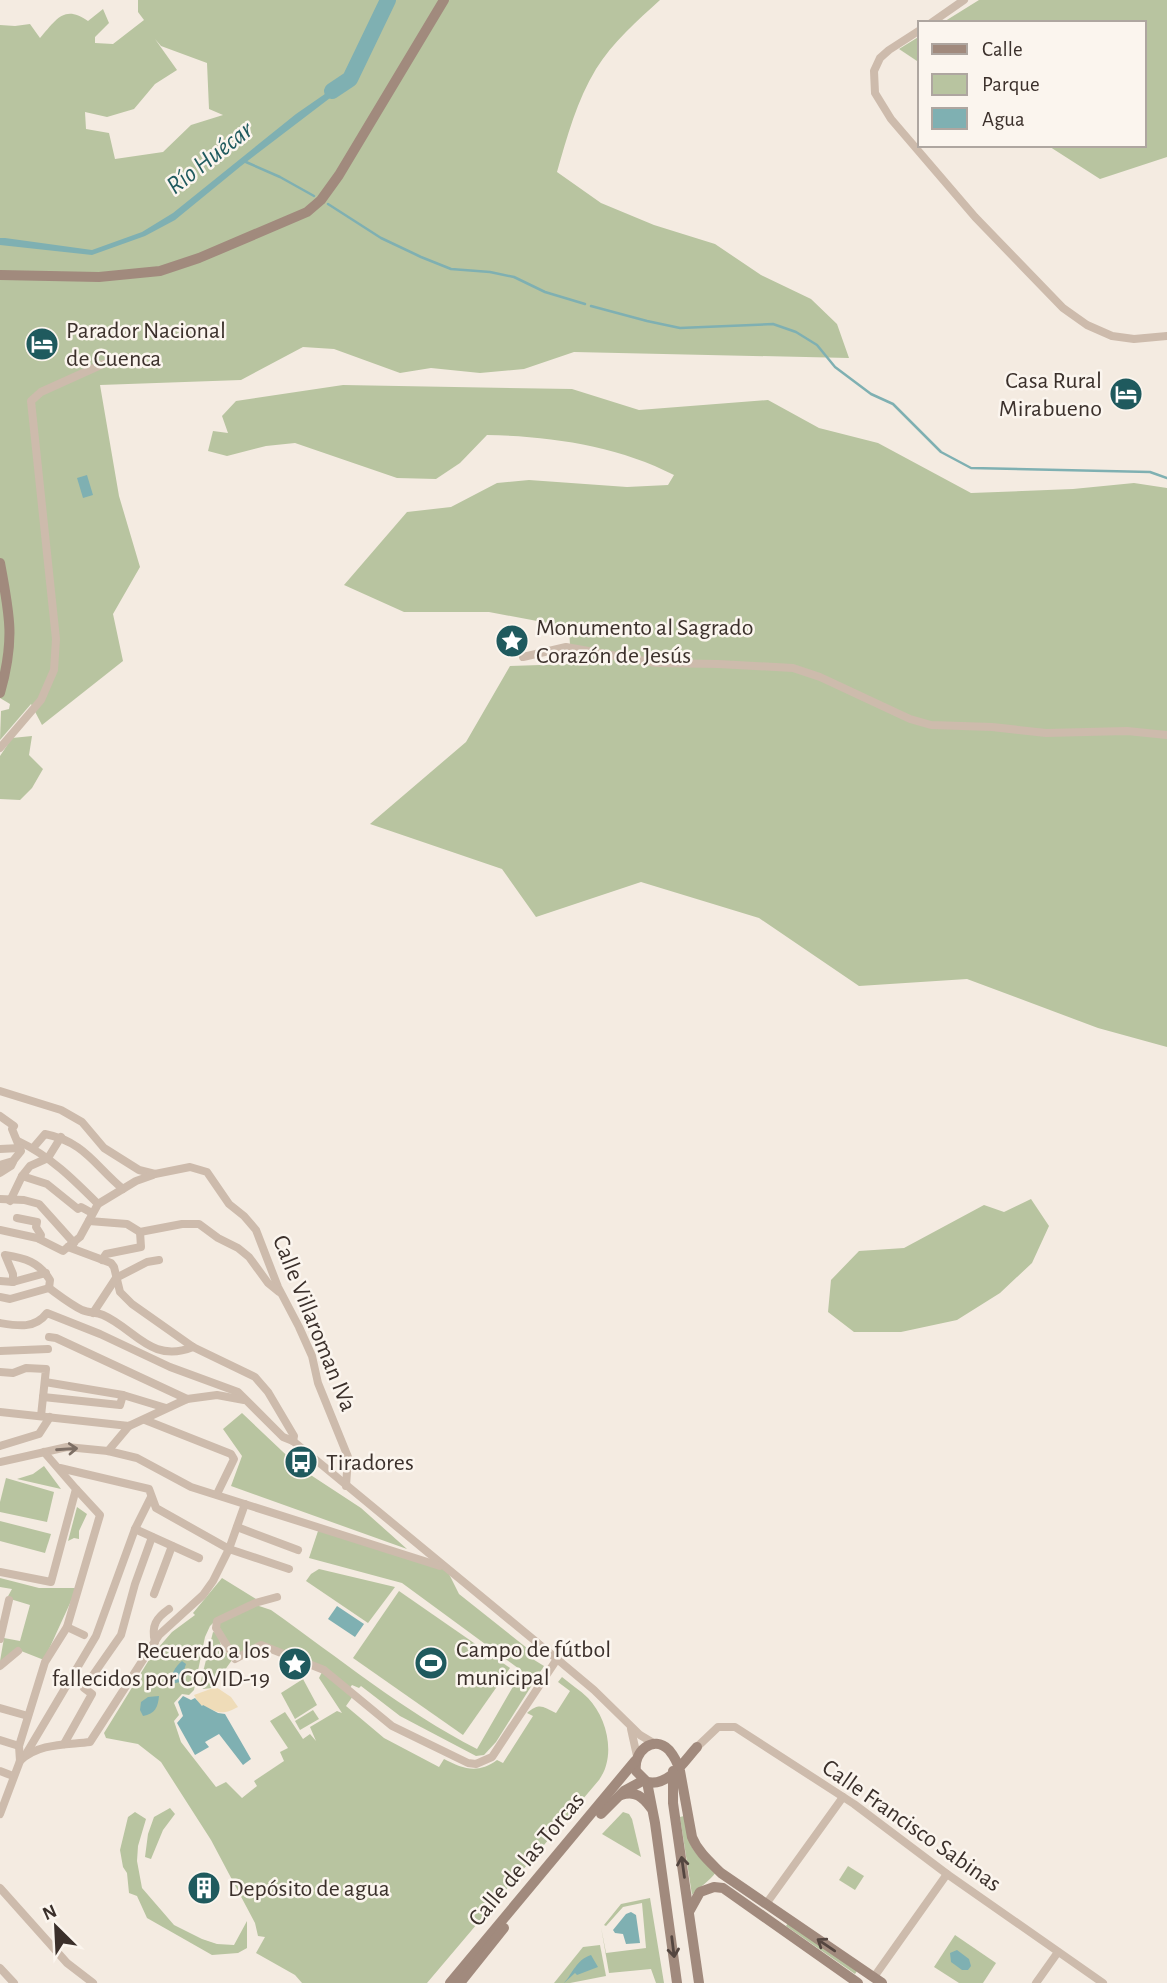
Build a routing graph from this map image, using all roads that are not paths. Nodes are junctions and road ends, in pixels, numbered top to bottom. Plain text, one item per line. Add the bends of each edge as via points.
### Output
1 (444, 0) edge
2 (964, 0) edge
3 (934, 21) edge
4 (918, 31) edge
5 (0, 275) edge
6 (1167, 336) edge
7 (103, 364) dead end
8 (0, 563) edge
9 (523, 657) dead end
10 (0, 693) edge
11 (1167, 735) edge
12 (0, 748) edge
13 (0, 1091) edge
14 (0, 1116) edge
15 (61, 1137) junction
16 (19, 1144) junction
17 (33, 1148) junction
18 (0, 1149) edge
19 (48, 1158) junction
20 (13, 1161) junction
21 (0, 1165) edge
22 (0, 1173) edge
23 (155, 1174) junction
24 (22, 1176) junction
25 (122, 1189) junction
26 (0, 1199) edge
27 (10, 1200) junction
28 (98, 1204) junction
29 (90, 1217) junction
30 (17, 1219) dead end
31 (0, 1230) edge
32 (140, 1232) junction
33 (40, 1239) junction
34 (69, 1247) junction
35 (102, 1259) junction
36 (159, 1260) dead end
37 (46, 1273) junction
38 (116, 1278) junction
39 (0, 1281) edge
40 (13, 1282) junction
41 (49, 1288) junction
42 (281, 1293) junction
43 (0, 1297) edge
44 (93, 1313) junction
45 (0, 1324) edge
46 (49, 1337) dead end
47 (193, 1347) junction
48 (48, 1349) dead end
49 (0, 1351) edge
50 (0, 1372) edge
51 (45, 1382) junction
52 (123, 1395) junction
53 (43, 1396) junction
54 (187, 1399) junction
55 (250, 1402) junction
56 (166, 1408) junction
57 (0, 1412) edge
58 (45, 1417) junction
59 (0, 1419) edge
60 (145, 1420) junction
61 (128, 1426) junction
62 (293, 1441) junction
63 (0, 1446) edge
64 (108, 1451) junction
65 (44, 1452) junction
66 (0, 1462) edge
67 (60, 1468) junction
68 (345, 1486) junction
69 (76, 1489) junction
70 (217, 1494) junction
71 (151, 1497) junction
72 (245, 1504) junction
73 (237, 1527) junction
74 (135, 1529) junction
75 (152, 1537) junction
76 (172, 1546) junction
77 (229, 1549) junction
78 (298, 1550) dead end
79 (199, 1559) dead end
80 (446, 1567) junction
81 (289, 1569) dead end
82 (0, 1572) edge
83 (154, 1594) dead end
84 (277, 1597) dead end
85 (9, 1600) dead end
86 (169, 1609) dead end
87 (67, 1628) junction
88 (85, 1635) dead end
89 (0, 1639) edge
90 (155, 1642) junction
91 (18, 1651) dead end
92 (557, 1659) junction
93 (0, 1666) edge
94 (105, 1700) dead end
95 (114, 1704) junction
96 (0, 1708) edge
97 (28, 1716) junction
98 (630, 1726) junction
99 (0, 1740) edge
100 (64, 1744) junction
101 (655, 1744) junction
102 (19, 1746) junction
103 (698, 1747) junction
104 (22, 1759) junction
105 (636, 1759) junction
106 (674, 1763) junction
107 (0, 1772) edge
108 (13, 1776) junction
109 (645, 1781) junction
110 (617, 1797) junction
111 (843, 1797) junction
112 (651, 1808) junction
113 (0, 1814) edge
114 (947, 1874) junction
115 (0, 1888) edge
116 (766, 1904) junction
117 (689, 1913) junction
118 (1058, 1952) junction
119 (0, 1968) edge
120 (878, 1980) edge
121 (14, 1983) edge
122 (93, 1983) edge
123 (450, 1983) edge
124 (460, 1983) edge
125 (677, 1983) edge
126 (699, 1983) edge
127 (858, 1983) edge
128 (1036, 1983) edge
129 (1103, 1983) edge

1 - 5 street via 340,175 307,212 160,271 99,277
2 - 3 street
4 - 6 street via 880,58 874,71 874,93 891,119 1062,308 1112,336
7 - 12 street via 31,401 56,639 54,670 41,700
8 - 10 street via 11,638
9 - 11 street via 566,647 656,663 793,668 925,724 1060,734 1127,731
13 - 23 street via 61,1110 82,1122 104,1148 139,1170
14 - 16 street via 14,1126
15 - 17 street via 45,1134
15 - 19 street
15 - 25 street via 79,1146
16 - 17 street
16 - 18 street
16 - 20 street via 21,1151
17 - 19 street
19 - 24 street via 30,1166
19 - 28 street
20 - 21 street
20 - 22 street
23 - 25 street, Calle Villaroman IVa
23 - 42 street, Calle Villaroman IVa via 190,1167 206,1172 256,1230
24 - 27 street
24 - 29 street via 47,1184
25 - 28 street, Calle Villaroman IVa
26 - 27 street
27 - 34 street via 39,1204
28 - 29 street
29 - 32 street via 127,1224
29 - 34 street
30 - 33 street via 37,1222
31 - 33 street
32 - 35 street via 141,1247 106,1254
32 - 42 street via 200,1224 249,1257
33 - 34 street via 62,1251
34 - 35 street
35 - 38 street via 113,1265
36 - 38 street
37 - 40 street
37 - 40 street via 34,1262 5,1255
37 - 41 street
38 - 44 street
38 - 47 street via 127,1300
39 - 40 street
41 - 43 street via 10,1299
41 - 44 street
42 - 68 street, Calle Villaroman IVa via 312,1356 348,1457
44 - 47 street via 106,1316 155,1348 173,1352
45 - 55 street via 24,1326 42,1320 47,1313 238,1392
46 - 54 street
47 - 62 street via 255,1377 271,1396
48 - 49 street
50 - 51 street via 46,1369
51 - 52 street
51 - 53 street
52 - 53 street via 120,1405
52 - 56 street
53 - 58 street
54 - 55 street via 217,1395
54 - 56 street
55 - 62 street via 280,1434
56 - 60 street
57 - 58 street
57 - 59 street
58 - 61 street
58 - 63 street via 39,1434
60 - 61 street
60 - 70 street via 231,1454 234,1459
61 - 64 street
62 - 68 street
65 -> 64 street via 67,1447
64 - 70 street via 136,1458 191,1487
65 - 66 street
65 - 67 street
67 - 69 street
67 - 71 street via 149,1489
68 - 80 street
69 - 82 street via 51,1581
69 - 87 street via 100,1515
70 - 72 street
71 - 74 street
71 - 77 street via 156,1508
72 - 73 street
72 - 80 street
73 - 77 street
73 - 78 street
74 - 75 street
74 - 104 street via 96,1636
75 - 76 street
75 - 100 street via 121,1634 84,1688 92,1694
76 - 79 street
76 - 83 street
77 - 81 street
77 - 90 street via 203,1595
80 - 92 street
84 - 92 street via 217,1622 216,1628 235,1659 261,1645 324,1670 392,1727 468,1763 492,1757
85 - 89 street
86 - 90 street via 154,1624
87 - 88 street
87 - 97 street via 45,1662
90 - 95 street
91 - 93 street
92 - 98 street
94 - 95 street
95 - 100 street via 90,1742
96 - 97 street
97 - 102 street
98 - 101 street
98 - 105 street
99 - 102 street
100 - 104 street via 32,1751
101 - 105 street via 644,1748
101 - 106 street via 665,1747
102 - 104 street
103 - 106 street
103 - 106 street
103 - 111 street, Calle Francisco Sabinas via 718,1727 735,1727
104 - 108 street
105 - 109 street
105 - 123 street, Calle de las Torcas
106 - 109 street via 667,1780
106 - 116 street via 696,1847 721,1873
117 -> 106 street via 673,1803
107 - 108 street
108 - 113 street
109 - 110 street
109 - 112 street
110 - 112 street via 637,1794
110 - 124 street
111 - 114 street, Calle Francisco Sabinas
111 - 116 street
112 -> 125 street
114 - 118 street, Calle Francisco Sabinas
114 - 120 street
115 - 122 street via 67,1963
120 -> 116 street
117 - 126 street
117 - 127 street via 700,1892 723,1888
118 - 128 street
118 - 129 street, Calle Francisco Sabinas
119 - 121 street

